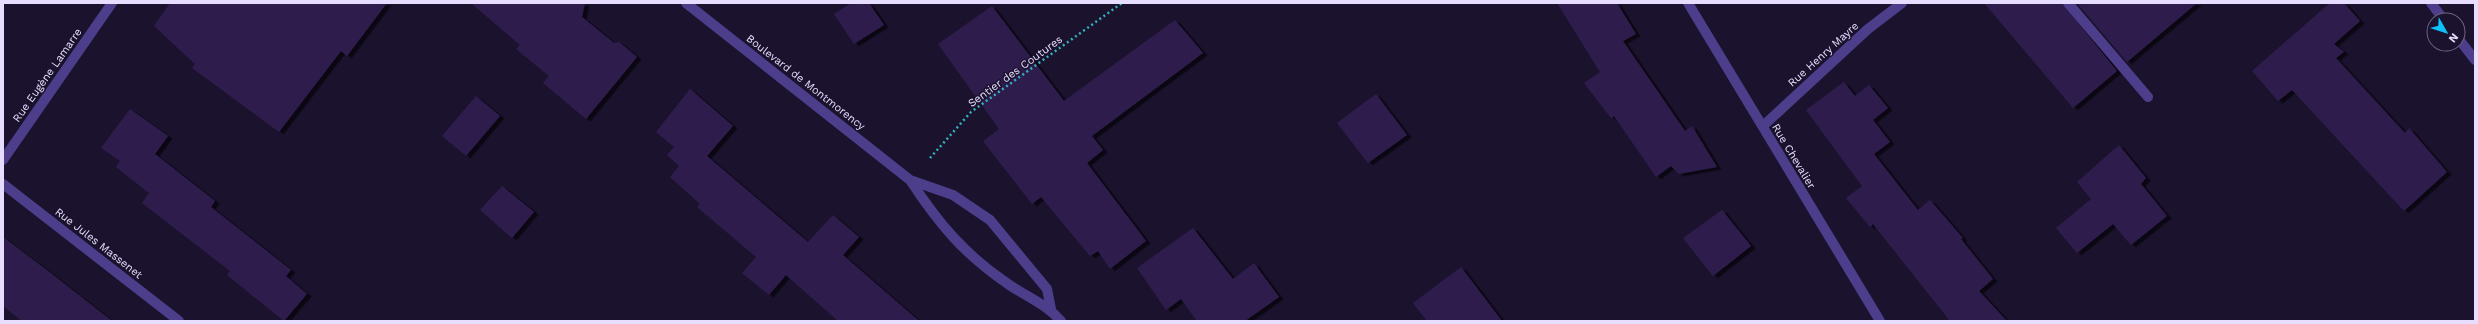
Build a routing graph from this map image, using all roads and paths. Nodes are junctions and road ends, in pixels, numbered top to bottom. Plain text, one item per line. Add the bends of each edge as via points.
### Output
1 (112, 3) edge
2 (686, 3) edge
3 (1122, 3) edge
4 (1688, 3) edge
5 (1902, 3) edge
6 (2068, 3) edge
7 (2431, 3) edge
8 (2438, 12) edge
9 (2466, 48) edge
10 (2475, 60) edge
11 (2148, 97) dead end
12 (1762, 126) junction
13 (3, 160) edge
14 (910, 180) junction
15 (3, 184) edge
16 (1051, 309) junction
17 (179, 321) edge
18 (1061, 321) edge
19 (1880, 321) edge

1 - 13 street, Rue Eugène Lamarre
2 - 14 street, Boulevard de Montmorency
3 - 14 path, Sentier des Coutures via 971,112
4 - 12 street, Rue Chevalier
5 - 12 street, Rue Henry Mayre via 1868,29
6 - 11 street
7 - 8 street
9 - 10 street
12 - 19 street, Rue Chevalier
14 - 16 street, Boulevard de Montmorency via 935,217 962,248 1008,285
14 - 16 street, Boulevard de Montmorency via 952,195 990,220 1047,289
15 - 17 street, Rue Jules Massenet
16 - 18 street, Boulevard de Montmorency

